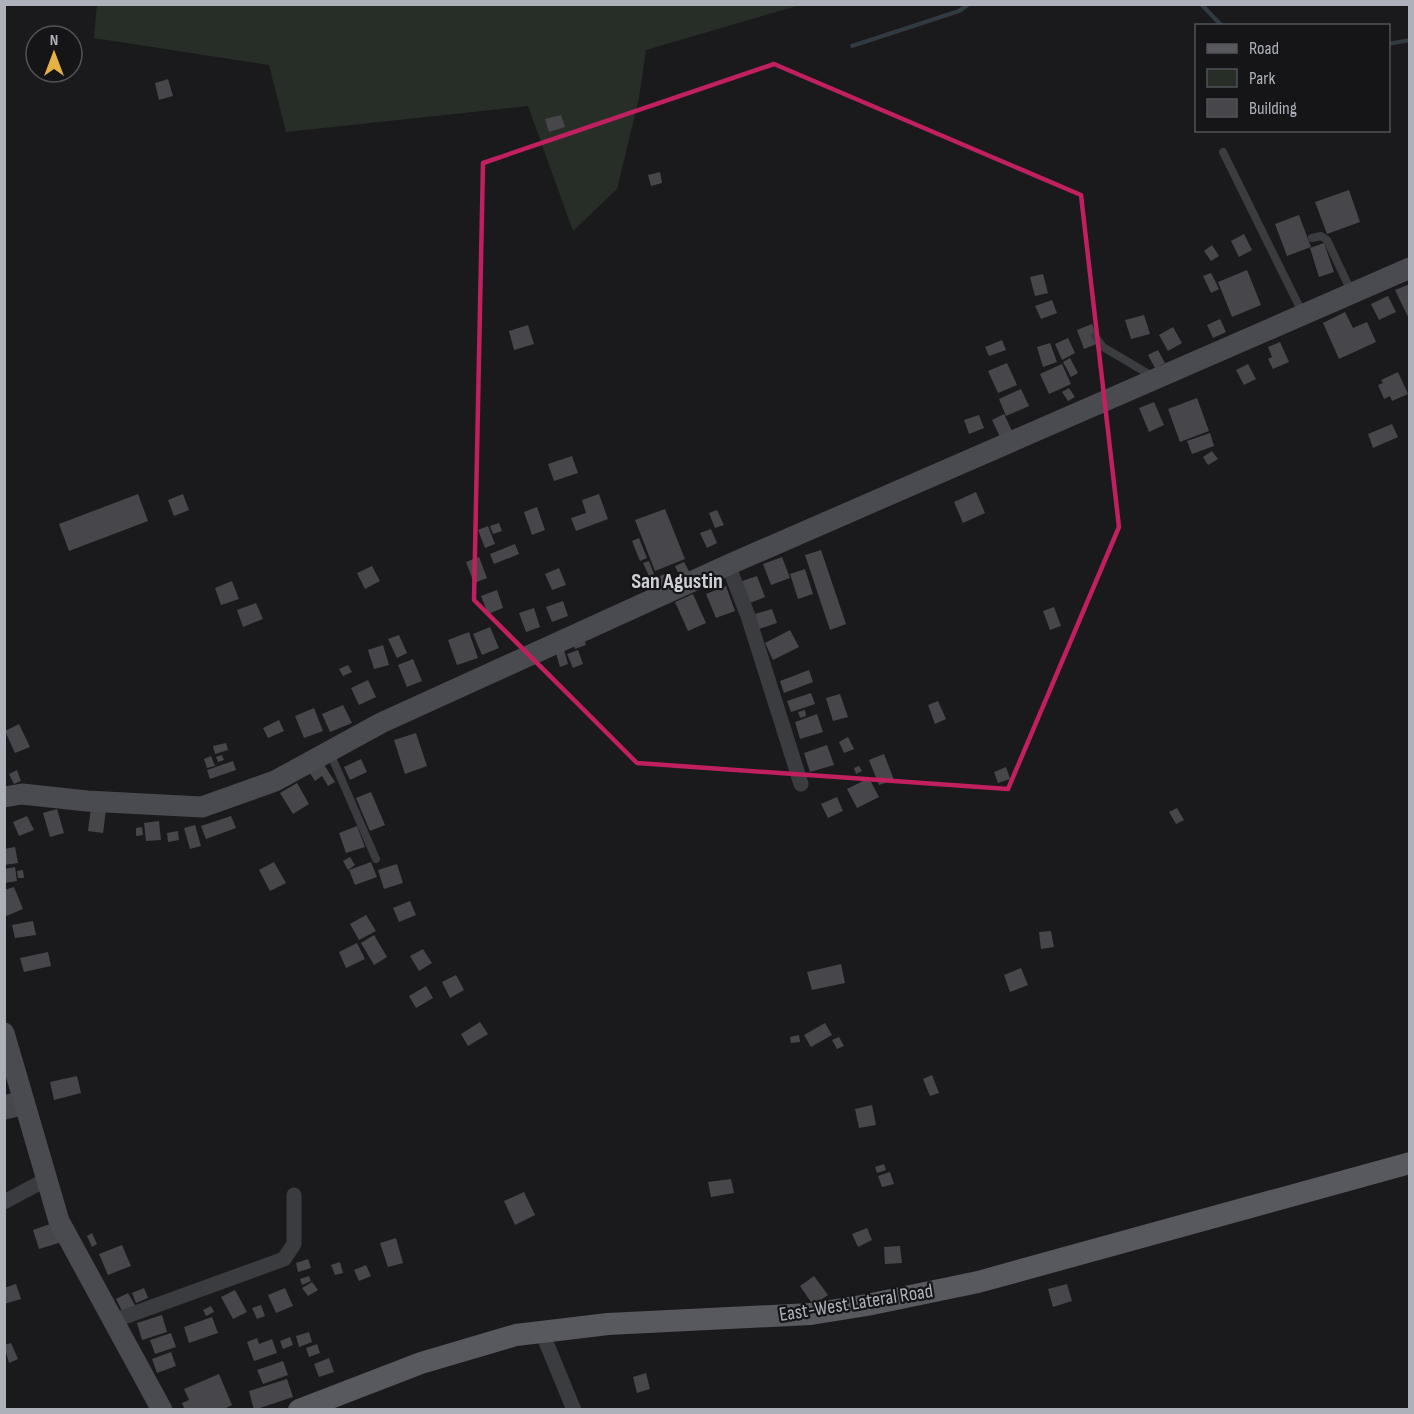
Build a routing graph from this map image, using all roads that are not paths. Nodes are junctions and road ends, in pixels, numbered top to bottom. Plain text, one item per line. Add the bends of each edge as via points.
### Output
1 (1223, 152) dead end
2 (1312, 238) dead end
3 (1410, 268) edge
4 (1352, 294) junction
5 (1304, 315) junction
6 (1095, 336) dead end
7 (1156, 378) junction
8 (728, 565) junction
9 (330, 751) junction
10 (801, 784) dead end
11 (4, 797) edge
12 (376, 859) dead end
13 (4, 1034) edge
14 (1410, 1163) edge
15 (47, 1179) junction
16 (294, 1195) dead end
17 (4, 1202) edge
18 (112, 1321) junction
19 (541, 1330) junction
20 (162, 1410) edge
21 (299, 1410) edge
22 (574, 1410) edge

1 - 5 lane
2 - 4 lane via 1321,236 1327,240
3 - 4 street
4 - 5 street
5 - 7 street
6 - 7 lane via 1103,347
7 - 8 street
8 - 9 street via 381,723
8 - 10 street
9 - 11 street via 275,782 202,807 22,794
9 - 12 lane
13 - 15 street
14 - 19 main road, East-West Lateral Road via 978,1281 867,1305 811,1314
15 - 17 street
15 - 18 street via 59,1221
16 - 18 street via 294,1245 284,1259
18 - 20 street
19 - 21 main road, East-West Lateral Road via 472,1346
19 - 22 street

